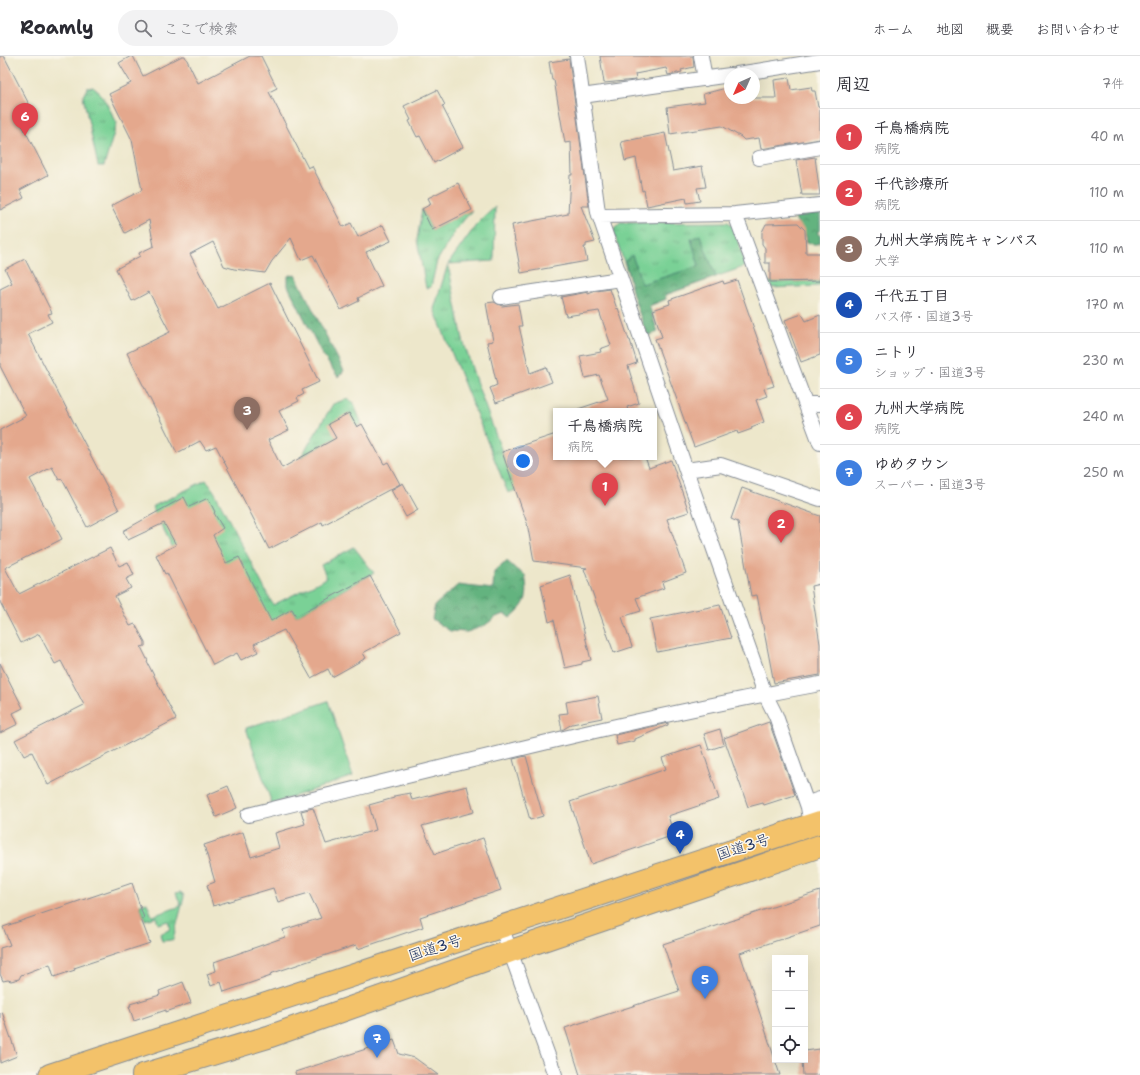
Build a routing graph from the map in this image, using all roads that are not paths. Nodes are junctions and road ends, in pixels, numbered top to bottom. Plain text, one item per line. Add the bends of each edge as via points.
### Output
1 (577, 56) edge
2 (702, 56) edge
3 (820, 61) edge
4 (760, 70) edge
5 (724, 76) edge
6 (705, 79) junction
7 (582, 96) junction
8 (820, 147) edge
9 (759, 158) dead end
10 (820, 205) edge
11 (735, 214) junction
12 (600, 216) junction
13 (620, 280) junction
14 (500, 297) dead end
15 (806, 404) junction
16 (820, 404) edge
17 (820, 443) edge
18 (686, 470) junction
19 (820, 499) edge
20 (820, 684) edge
21 (765, 694) junction
22 (820, 799) edge
23 (248, 815) dead end
24 (817, 818) edge
25 (820, 846) edge
26 (502, 926) junction
27 (511, 951) junction
28 (50, 1075) edge
29 (143, 1075) edge
30 (555, 1075) edge

1 - 7 street
2 - 6 street
3 - 4 street
5 - 6 street
6 - 7 street
7 - 12 street
8 - 9 street
10 - 11 street
11 - 12 street
11 - 15 street
12 - 13 street
13 - 14 street
13 - 18 street
15 - 16 street
15 - 17 street
18 - 19 street via 720,465
18 - 21 street
20 - 21 street
21 - 23 street via 594,731
21 - 24 street via 776,716 808,807
22 - 24 street via 814,801
24 - 26 highway, 国道3号
25 - 27 highway, 国道3号
26 - 27 street
26 - 28 highway, 国道3号
27 - 29 highway, 国道3号 via 268,1037
27 - 30 street

